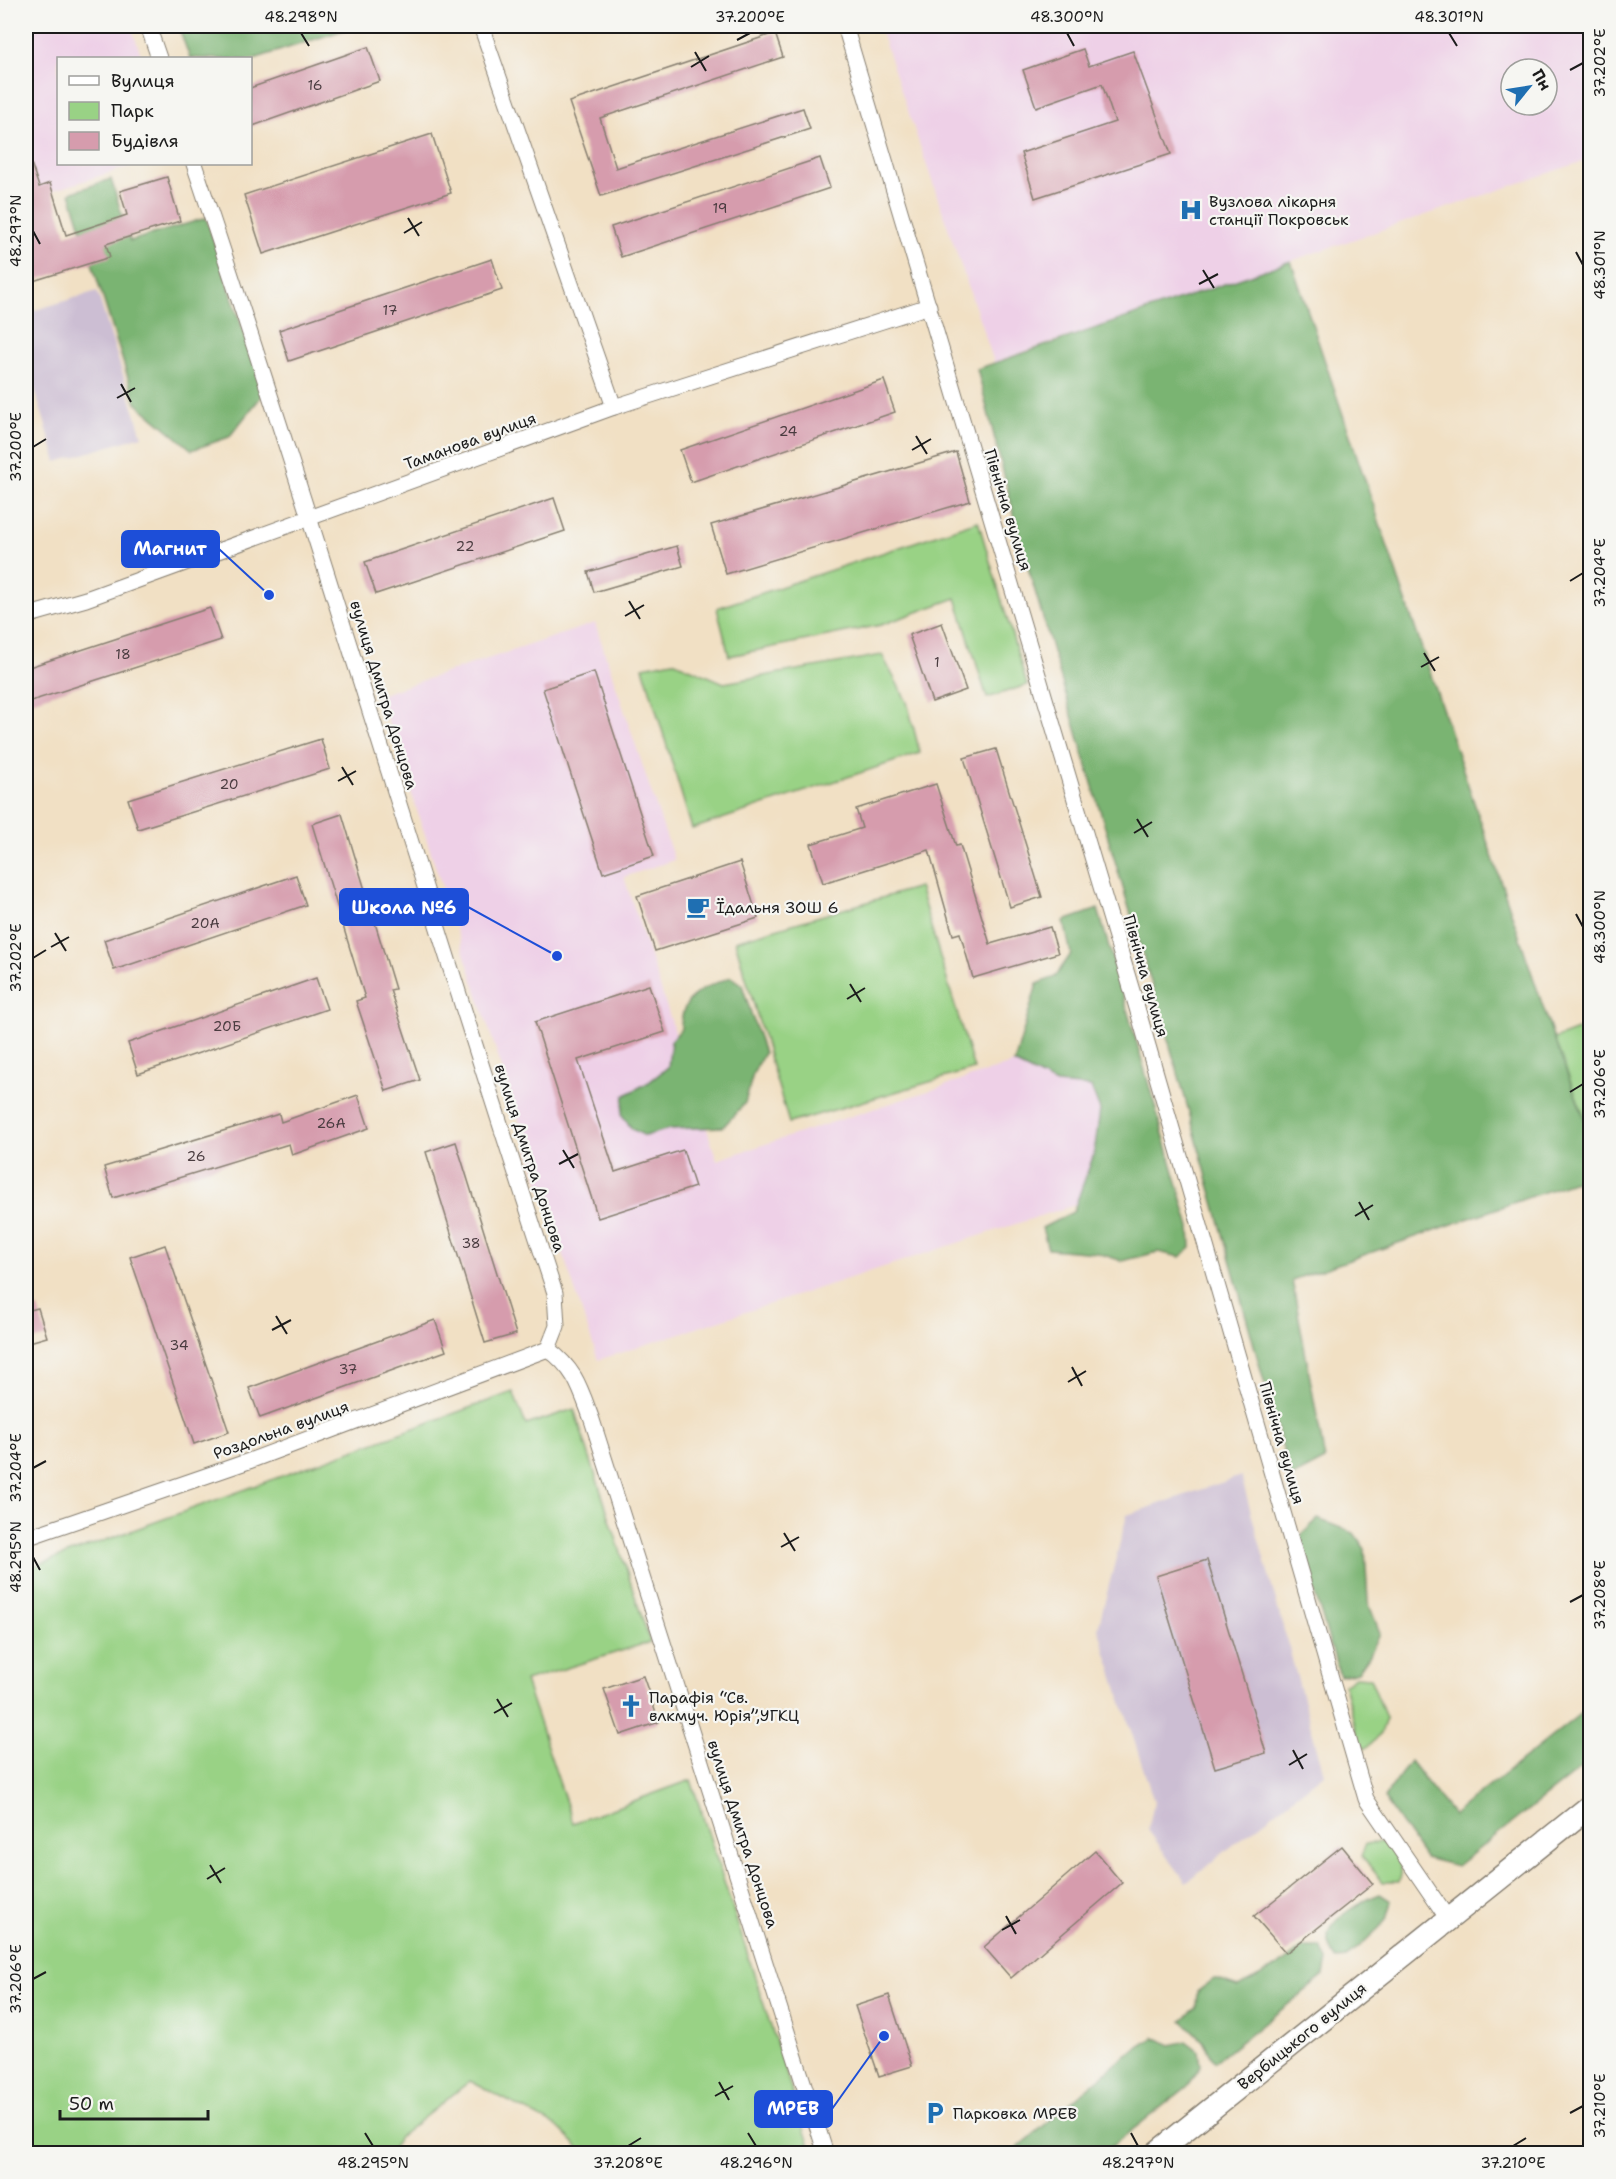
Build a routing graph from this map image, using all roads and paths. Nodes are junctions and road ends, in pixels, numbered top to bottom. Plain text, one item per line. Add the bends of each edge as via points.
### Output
1 (148, 26) edge
2 (481, 26) edge
3 (845, 26) edge
4 (159, 57) edge
5 (194, 165) edge
6 (929, 306) junction
7 (615, 407) junction
8 (310, 519) junction
9 (26, 616) edge
10 (548, 1349) junction
11 (26, 1538) edge
12 (1590, 1806) edge
13 (1448, 1919) junction
14 (826, 2154) edge
15 (1155, 2154) edge

1 - 4 street
2 - 7 street
3 - 6 street, Північна вулиця
5 - 8 street, вулиця Дмитра Донцова
6 - 7 street, Таманова вулиця
6 - 13 street, Північна вулиця via 1366,1799
7 - 8 street, Таманова вулиця
8 - 9 street, Таманова вулиця via 86,599
8 - 10 street, вулиця Дмитра Донцова via 491,1101 555,1293 557,1326
10 - 11 street, Роздольна вулиця via 249,1461
10 - 14 street, вулиця Дмитра Донцова via 566,1363 578,1382 592,1420
12 - 13 main road, Вербицького вулиця
13 - 15 main road, Вербицького вулиця

